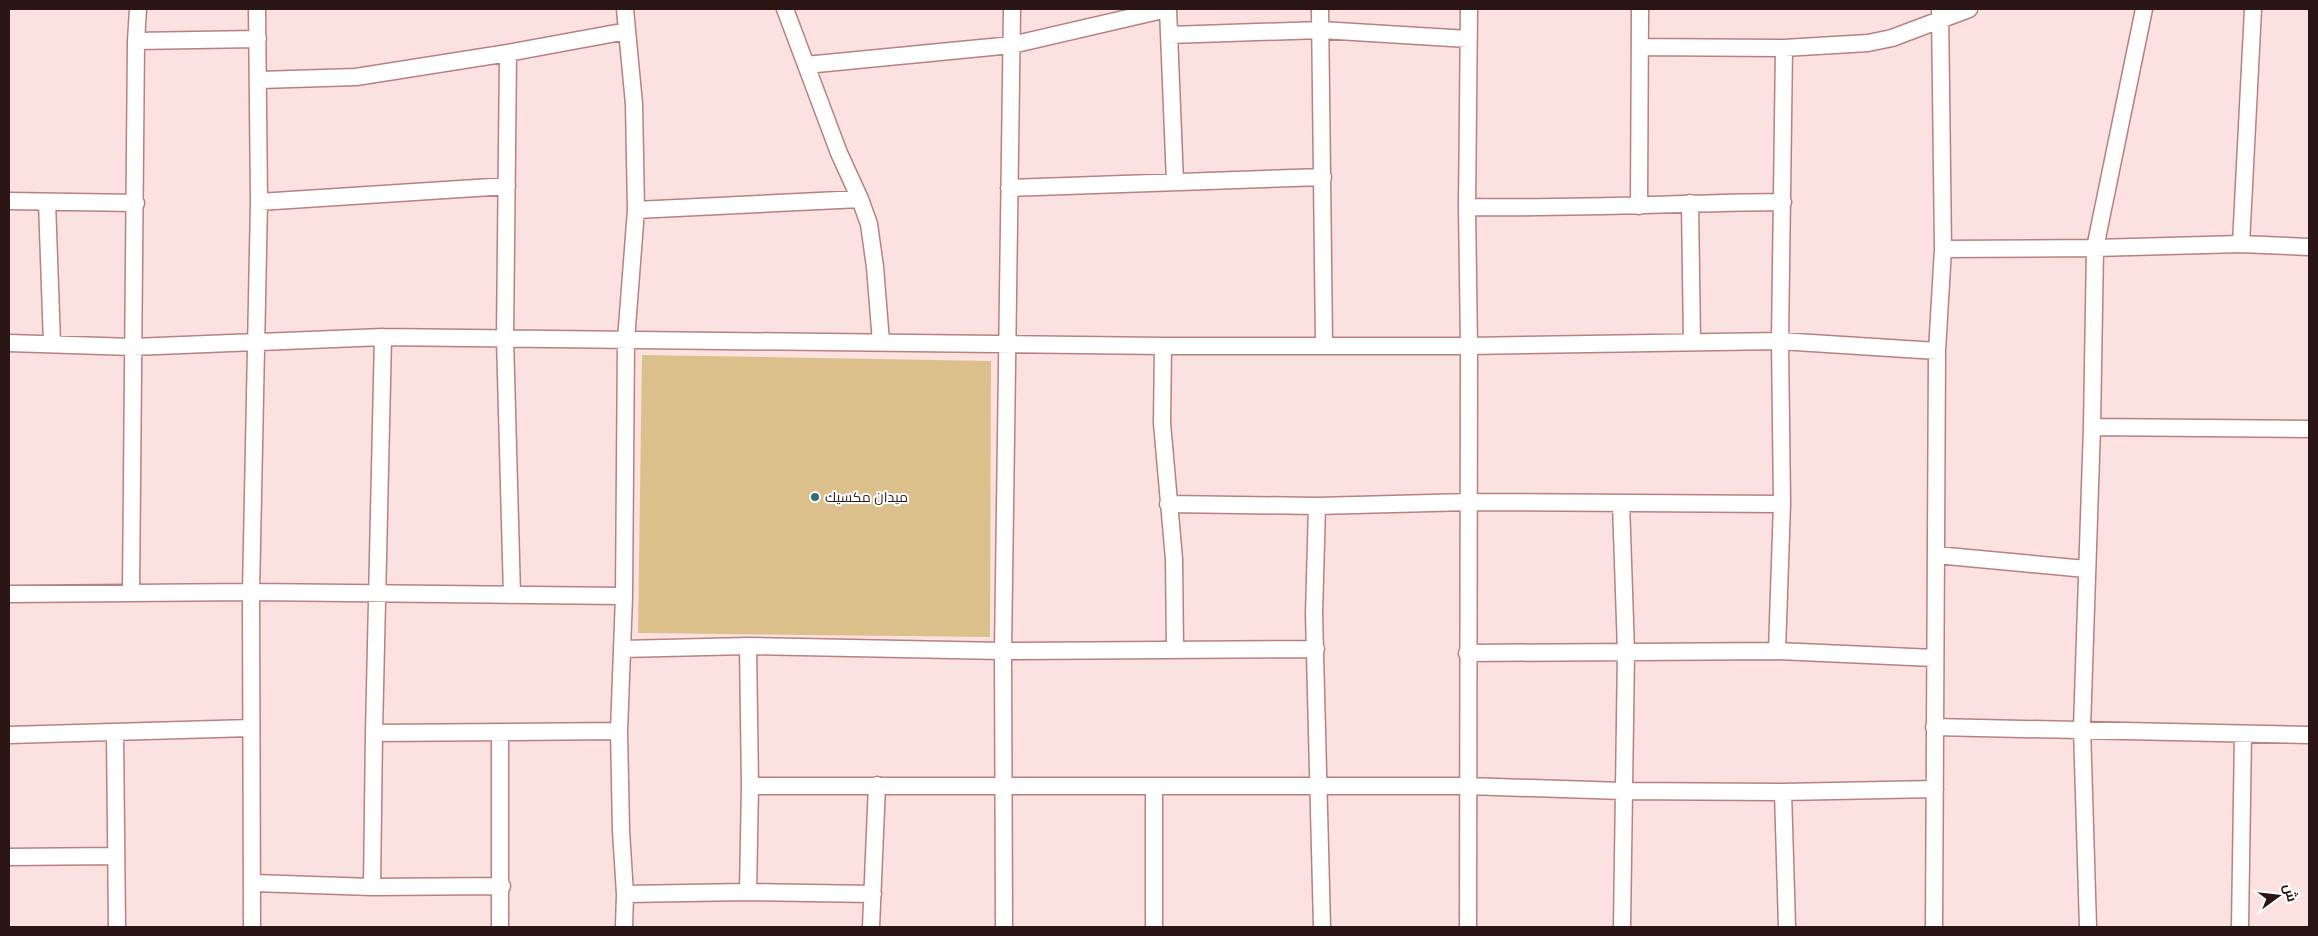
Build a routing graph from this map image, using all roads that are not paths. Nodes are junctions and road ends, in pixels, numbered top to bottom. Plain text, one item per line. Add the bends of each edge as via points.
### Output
1 (138, 9) edge
2 (257, 9) edge
3 (624, 9) edge
4 (785, 9) edge
5 (1012, 9) edge
6 (1168, 9) edge
7 (1320, 9) edge
8 (1469, 9) edge
9 (1640, 9) edge
10 (1969, 9) edge
11 (2144, 9) edge
12 (2253, 9) edge
13 (1940, 14) edge
14 (1321, 30) junction
15 (627, 31) junction
16 (1169, 35) junction
17 (258, 39) junction
18 (1468, 39) junction
19 (136, 41) junction
20 (1012, 45) junction
21 (1640, 47) junction
22 (1784, 48) junction
23 (508, 54) junction
24 (806, 65) junction
25 (260, 80) junction
26 (1323, 177) junction
27 (1175, 182) junction
28 (507, 186) junction
29 (1009, 188) junction
30 (860, 198) junction
31 (9, 201) edge
32 (47, 202) junction
33 (259, 202) junction
34 (1783, 202) junction
35 (136, 203) junction
36 (1690, 203) junction
37 (1639, 206) junction
38 (1467, 207) junction
39 (636, 210) junction
40 (2241, 244) junction
41 (2309, 247) edge
42 (2095, 248) junction
43 (1943, 249) junction
44 (383, 338) junction
45 (505, 338) junction
46 (626, 340) junction
47 (257, 341) junction
48 (1780, 341) junction
49 (881, 342) junction
50 (1692, 342) junction
51 (9, 343) edge
52 (52, 343) junction
53 (1006, 343) junction
54 (1324, 344) junction
55 (1163, 346) junction
56 (1470, 346) junction
57 (133, 347) junction
58 (1937, 351) junction
59 (2092, 427) junction
60 (2309, 429) edge
61 (1469, 502) junction
62 (1621, 503) junction
63 (1168, 504) junction
64 (1782, 504) junction
65 (1317, 506) junction
66 (1936, 556) junction
67 (2086, 568) junction
68 (131, 592) junction
69 (251, 592) junction
70 (9, 594) edge
71 (377, 594) junction
72 (512, 595) junction
73 (624, 596) junction
74 (748, 646) junction
75 (622, 649) junction
76 (1316, 649) junction
77 (1176, 650) junction
78 (1003, 651) junction
79 (1626, 651) junction
80 (1777, 652) junction
81 (1467, 653) junction
82 (1934, 658) junction
83 (1934, 726) junction
84 (251, 728) junction
85 (2082, 728) junction
86 (619, 731) junction
87 (500, 732) junction
88 (115, 733) junction
89 (374, 734) junction
90 (2243, 734) junction
91 (9, 735) edge
92 (2309, 735) edge
93 (1004, 784) junction
94 (877, 785) junction
95 (750, 786) junction
96 (1154, 786) junction
97 (1467, 786) junction
98 (1320, 788) junction
99 (1935, 789) junction
100 (1623, 791) junction
101 (1783, 792) junction
102 (116, 856) junction
103 (9, 857) edge
104 (252, 883) junction
105 (502, 886) junction
106 (372, 887) junction
107 (748, 892) junction
108 (625, 894) junction
109 (873, 894) junction
110 (117, 927) edge
111 (252, 927) edge
112 (500, 927) edge
113 (624, 927) edge
114 (871, 927) edge
115 (1004, 927) edge
116 (1154, 927) edge
117 (1322, 927) edge
118 (1468, 927) edge
119 (1622, 927) edge
120 (1787, 927) edge
121 (1934, 927) edge
122 (2088, 927) edge
123 (2240, 927) edge

1 - 19 street
2 - 17 street
3 - 15 street
4 - 24 street
5 - 20 street
6 - 16 street
6 - 20 street
7 - 14 street
8 - 18 street
9 - 21 street
10 - 13 street
11 - 42 street
12 - 40 street
13 - 22 street via 1881,41
13 - 43 street
14 - 16 street
14 - 18 street
14 - 26 street
15 - 23 street
15 - 39 street via 634,104
16 - 27 street
17 - 19 street
17 - 25 street
18 - 38 street
19 - 35 street
20 - 24 street
20 - 29 street
21 - 22 street
21 - 37 street
22 - 34 street
23 - 25 street via 356,77
23 - 28 street
24 - 30 street via 839,153
25 - 33 street
26 - 27 street
26 - 54 street
27 - 29 street
28 - 33 street
28 - 45 street
29 - 53 street
30 - 39 street
30 - 49 street via 870,233
31 - 32 street
32 - 35 street
32 - 52 street
33 - 47 street
34 - 36 street
34 - 48 street
35 - 57 street
36 - 37 street
36 - 50 street
37 - 38 street
38 - 56 street
39 - 46 street
40 - 41 street
40 - 42 street
42 - 43 street
42 - 59 street
43 - 58 street
44 - 45 street
44 - 47 street
44 - 71 street
45 - 46 street
45 - 72 street
46 - 49 street
46 - 73 street
47 - 57 street
47 - 69 street
48 - 50 street
48 - 58 street
48 - 64 street
49 - 53 street
50 - 56 street
51 - 52 street
52 - 57 street
53 - 55 street
53 - 78 street
54 - 55 street
54 - 56 street
55 - 63 street via 1162,422
56 - 61 street
57 - 68 street
58 - 66 street
59 - 60 street
59 - 67 street
61 - 62 street
61 - 65 street
61 - 81 street
62 - 64 street
62 - 79 street
63 - 65 street
63 - 77 street via 1174,559
64 - 80 street
65 - 76 street via 1314,565
66 - 67 street
66 - 82 street
67 - 85 street
68 - 69 street
68 - 70 street
69 - 71 street
69 - 84 street
71 - 72 street
71 - 89 street
72 - 73 street
73 - 75 street
74 - 75 street
74 - 78 street
74 - 95 street
75 - 86 street
76 - 77 street
76 - 98 street
77 - 78 street
78 - 93 street
79 - 80 street
79 - 81 street
79 - 100 street
80 - 82 street
81 - 97 street
82 - 83 street
83 - 85 street
83 - 99 street
84 - 88 street
84 - 104 street
85 - 90 street
85 - 122 street
86 - 87 street
86 - 108 street
87 - 89 street
87 - 105 street
88 - 91 street
88 - 102 street
89 - 106 street
90 - 92 street
90 - 123 street
93 - 94 street
93 - 96 street
93 - 115 street
94 - 95 street
94 - 109 street
95 - 107 street
96 - 98 street
96 - 116 street
97 - 98 street
97 - 100 street
97 - 118 street
98 - 117 street
99 - 101 street
99 - 121 street
100 - 101 street
100 - 119 street
101 - 120 street
102 - 103 street
102 - 110 street
104 - 106 street
104 - 111 street
105 - 106 street
105 - 112 street
107 - 108 street
107 - 109 street
108 - 113 street
109 - 114 street

